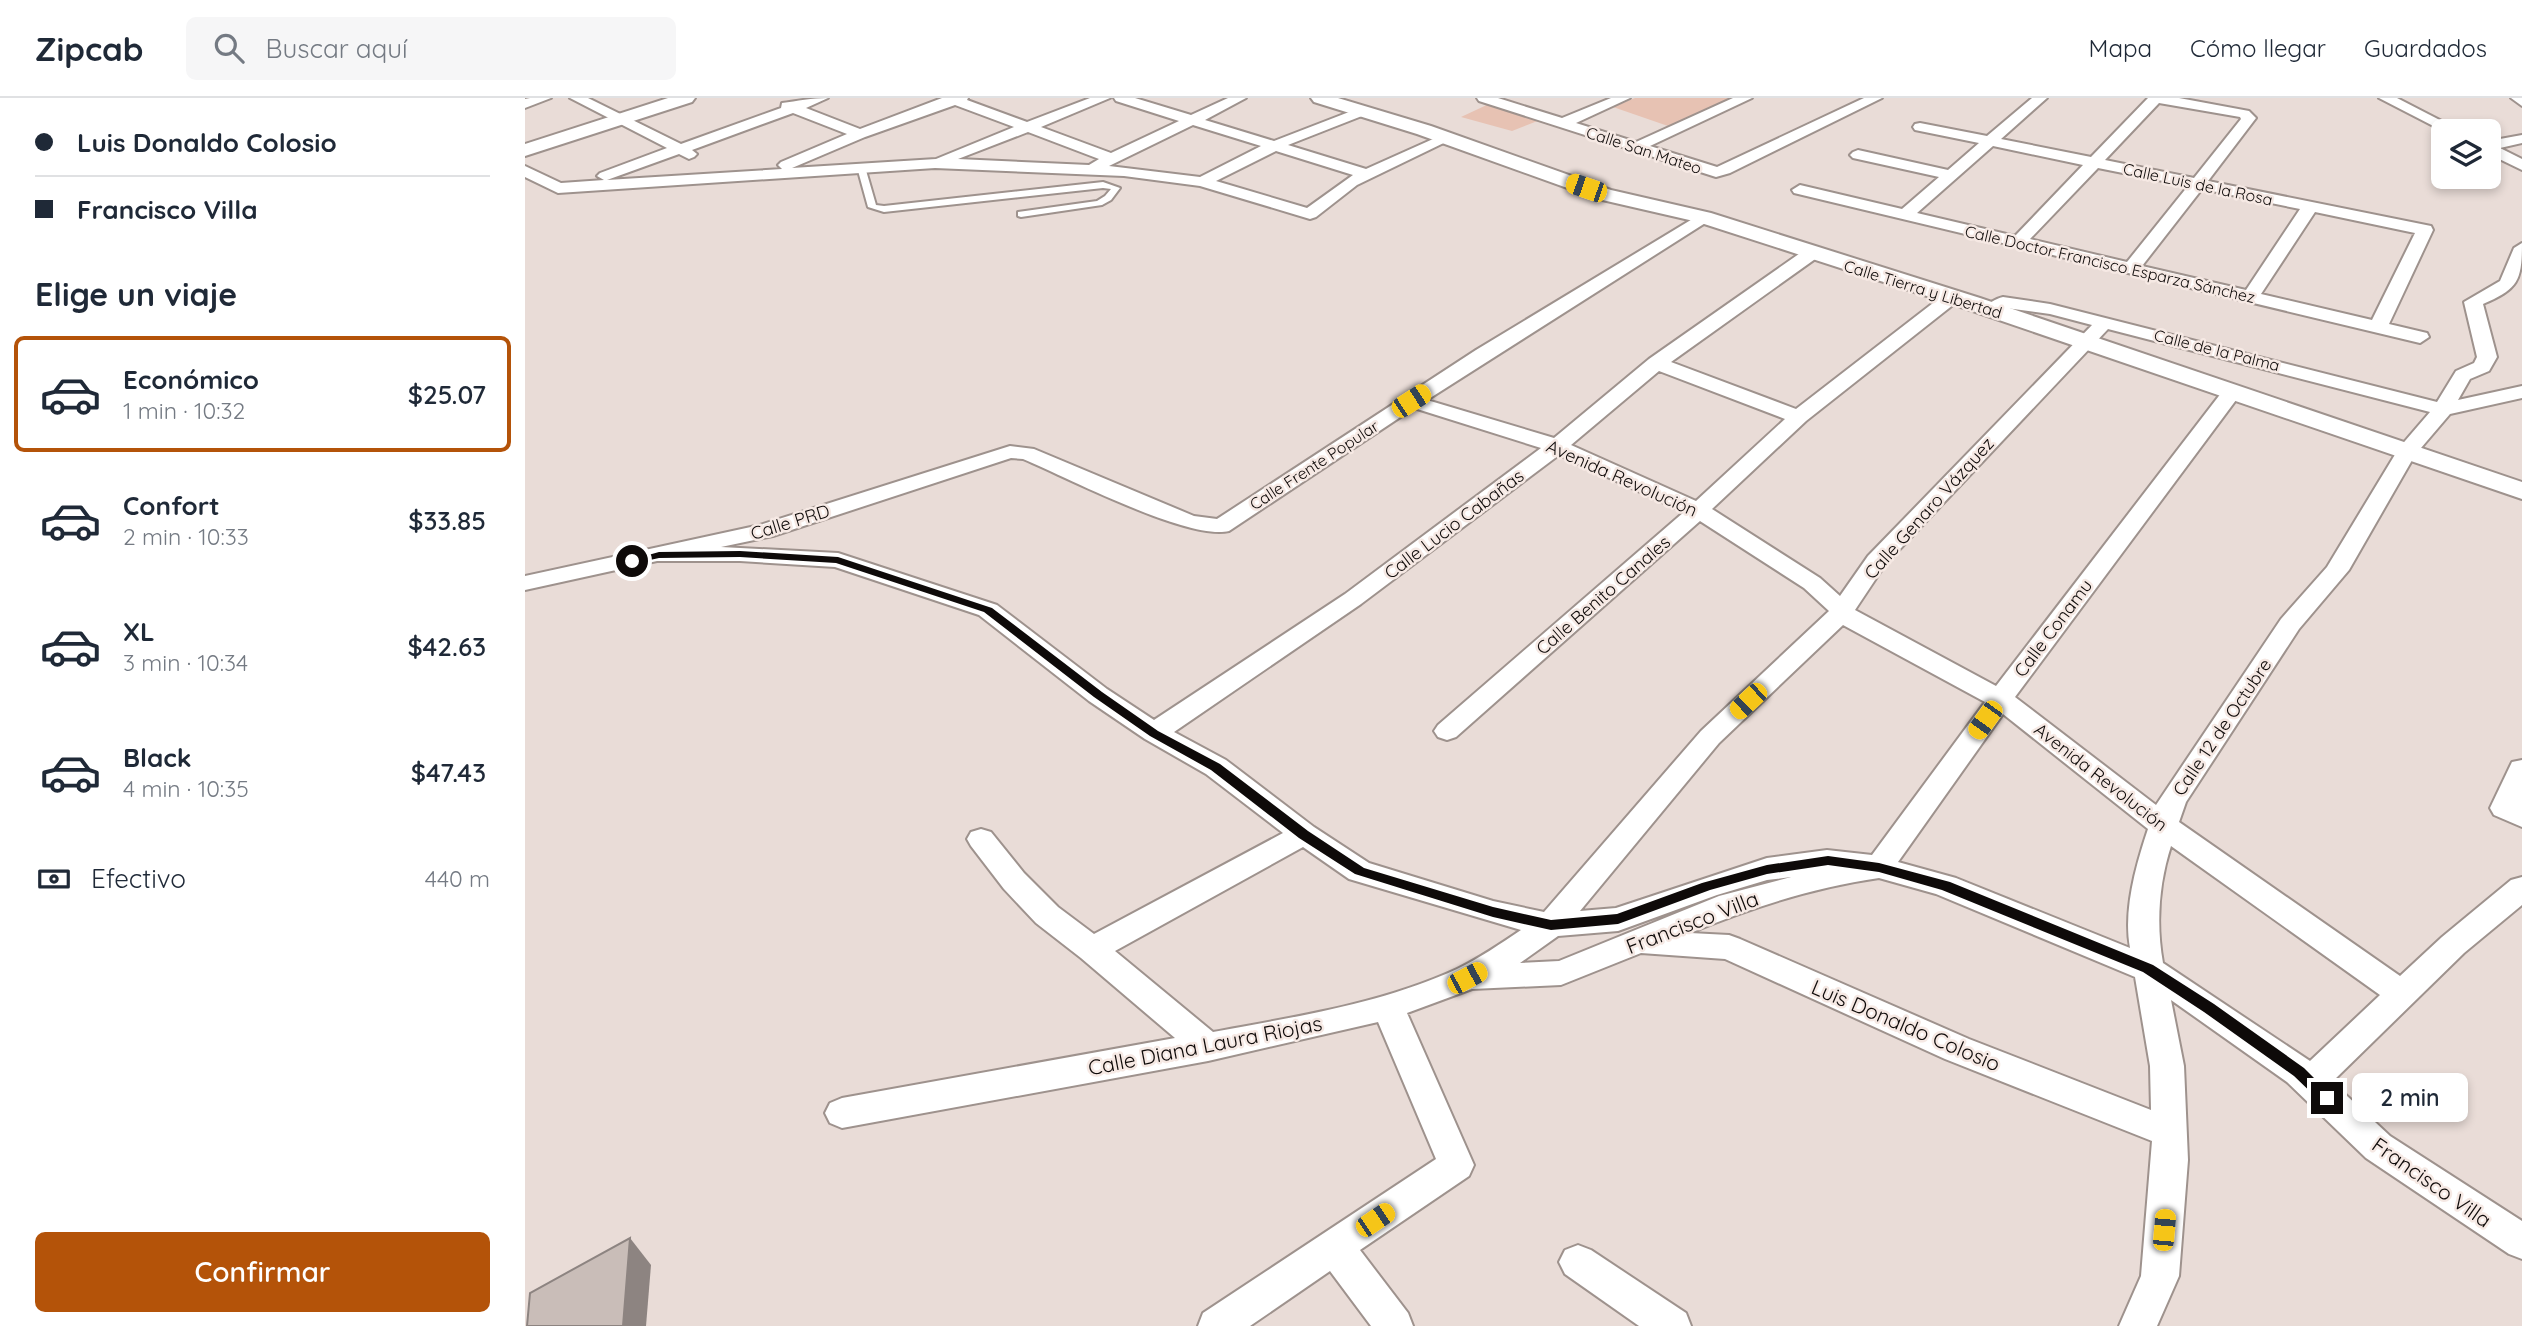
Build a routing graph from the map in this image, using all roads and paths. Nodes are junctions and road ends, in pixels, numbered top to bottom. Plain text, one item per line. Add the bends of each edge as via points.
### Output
1 (544, 98) edge
2 (577, 98) edge
3 (686, 98) edge
4 (766, 98) edge
5 (821, 98) edge
6 (1103, 98) edge
7 (1121, 98) edge
8 (1239, 98) edge
9 (1320, 98) edge
10 (1623, 98) edge
11 (1745, 98) edge
12 (1875, 98) edge
13 (2019, 98) edge
14 (2040, 98) edge
15 (2156, 98) edge
16 (2386, 98) edge
17 (2518, 98) edge
18 (955, 99) edge
19 (1490, 99) edge
20 (2522, 102) edge
21 (525, 104) edge
22 (791, 108) junction
23 (1362, 111) junction
24 (621, 117) junction
25 (1193, 120) junction
26 (2431, 120) edge
27 (1562, 123) junction
28 (1026, 126) junction
29 (1920, 127) dead end
30 (860, 134) junction
31 (1972, 137) junction
32 (1447, 138) junction
33 (2522, 139) edge
34 (1988, 141) junction
35 (2501, 144) edge
36 (1276, 145) junction
37 (1636, 147) junction
38 (678, 149) junction
39 (525, 150) edge
40 (2501, 154) edge
41 (1858, 155) dead end
42 (1110, 158) junction
43 (2094, 162) junction
44 (935, 163) junction
45 (2522, 165) edge
46 (861, 167) junction
47 (1088, 170) junction
48 (525, 171) edge
49 (1933, 172) junction
50 (767, 173) junction
51 (1365, 174) junction
52 (1950, 175) junction
53 (739, 176) junction
54 (1202, 182) junction
55 (2199, 184) junction
56 (577, 187) junction
57 (1800, 190) dead end
58 (2310, 207) junction
59 (1885, 211) junction
60 (1021, 214) dead end
61 (1310, 214) joint
62 (1904, 216) junction
63 (1705, 217) junction
64 (2017, 243) junction
65 (2522, 248) edge
66 (1812, 253) junction
67 (2131, 269) junction
68 (1952, 297) junction
69 (2250, 297) junction
70 (1992, 310) junction
71 (2105, 322) junction
72 (2378, 327) junction
73 (2420, 337) dead end
74 (2084, 341) junction
75 (1656, 363) junction
76 (2232, 392) junction
77 (2522, 392) edge
78 (1411, 401) junction
79 (2443, 409) junction
80 (1799, 417) junction
81 (1557, 446) junction
82 (1010, 452) joint
83 (2406, 452) junction
84 (2522, 491) edge
85 (1698, 510) junction
86 (659, 555) junction
87 (525, 583) edge
88 (1842, 612) junction
89 (2000, 699) junction
90 (1447, 732) dead end
91 (1154, 733) junction
92 (2522, 769) edge
93 (2513, 812) edge
94 (2164, 826) junction
95 (1304, 834) junction
96 (981, 839) dead end
97 (1879, 867) junction
98 (2522, 888) edge
99 (1551, 925) junction
100 (1639, 942) junction
101 (1092, 949) junction
102 (2148, 969) junction
103 (1467, 978) junction
104 (2402, 994) junction
105 (1388, 1007) junction
106 (1208, 1047) junction
107 (2310, 1082) junction
108 (842, 1113) dead end
109 (2169, 1132) junction
110 (2522, 1242) edge
111 (1335, 1247) junction
112 (1578, 1262) dead end
113 (1217, 1326) edge
114 (1394, 1326) edge
115 (1672, 1326) edge
116 (2138, 1326) edge

1 - 21 street
2 - 24 street
3 - 24 street
4 - 22 street
5 - 22 street
6 - 28 street
7 - 25 street
8 - 25 street
9 - 23 street, Calle Tierra y Libertad
10 - 27 street
11 - 37 street
12 - 37 street, Calle San Mateo via 1725,170 1707,170
13 - 31 street
14 - 34 street
15 - 43 street
15 - 55 street via 2249,116
16 - 26 street
17 - 20 street
18 - 28 street
18 - 30 street
19 - 27 street, Calle San Mateo
22 - 30 street
22 - 38 street
23 - 32 street, Calle Tierra y Libertad
23 - 36 street
24 - 38 street
24 - 39 street
25 - 36 street
25 - 42 street
27 - 37 street, Calle San Mateo
28 - 42 street
28 - 44 street
29 - 31 street, Calle Luis de la Rosa
30 - 50 street
31 - 34 street, Calle Luis de la Rosa
31 - 49 street
32 - 51 street
32 - 63 street, Calle Tierra y Libertad via 1605,195
33 - 35 street
34 - 43 street, Calle Luis de la Rosa
34 - 52 street
36 - 51 street
36 - 54 street
38 - 53 street
38 - 56 street
40 - 45 street
41 - 49 street
42 - 47 street
43 - 55 street, Calle Luis de la Rosa
43 - 64 street
44 - 46 street
44 - 47 street
46 - 50 street
46 - 60 lane via 872,207 884,209 1103,185 1116,188 1099,203
47 - 54 street
48 - 56 street via 558,188
49 - 52 street
49 - 59 street
50 - 53 street
51 - 61 street
52 - 62 street
53 - 56 street
54 - 61 street
55 - 58 street, Calle Luis de la Rosa
55 - 67 street
57 - 59 street, Calle Doctor Francisco Esparza Sánchez
58 - 69 street
58 - 72 street, Calle Luis de la Rosa via 2425,230
59 - 62 street, Calle Doctor Francisco Esparza Sánchez
62 - 64 street, Calle Doctor Francisco Esparza Sánchez
63 - 66 street, Calle Tierra y Libertad
63 - 78 street, Calle Frente Popular
64 - 67 street, Calle Doctor Francisco Esparza Sánchez
65 - 79 street, Calle 12 de Octubre via 2508,283 2473,302 2487,357 2482,367 2463,375
66 - 68 street, Calle Tierra y Libertad
66 - 75 street, Calle Lucio Cabañas
67 - 69 street, Calle Doctor Francisco Esparza Sánchez
68 - 70 street, Calle Tierra y Libertad
68 - 80 street, Calle Benito Canales
69 - 72 street, Calle Doctor Francisco Esparza Sánchez
70 - 71 street, Calle de la Palma via 2003,302
70 - 74 street, Calle Tierra y Libertad
71 - 74 street
71 - 79 street, Calle de la Palma
72 - 73 street, Calle Doctor Francisco Esparza Sánchez
74 - 76 street, Calle Tierra y Libertad
74 - 88 street, Calle Genaro Vázquez via 1876,561
75 - 80 street
75 - 81 street, Calle Lucio Cabañas
76 - 83 street, Calle Tierra y Libertad
76 - 89 street, Calle Conamu
77 - 79 street
78 - 81 street, Avenida Revolución
78 - 82 street, Calle Frente Popular via 1221,526 1189,522 1027,453
79 - 83 street, Calle 12 de Octubre
80 - 85 street, Calle Benito Canales
81 - 85 street, Avenida Revolución
81 - 91 street, Calle Lucio Cabañas via 1353,599
82 - 86 street, Calle PRD via 765,531
83 - 84 street, Calle Tierra y Libertad
83 - 94 street, Calle 12 de Octubre via 2337,570 2290,624 2201,757 2172,802
85 - 88 street, Avenida Revolución via 1812,583
85 - 90 street, Calle Benito Canales
86 - 87 street, Calle PRD
86 - 91 street via 838,560 988,610
88 - 89 street, Avenida Revolución
88 - 99 street, Calle Genaro Vázquez via 1710,737
89 - 94 street, Avenida Revolución
89 - 97 street, Calle Conamu
91 - 95 street via 1216,767
92 - 93 street
94 - 102 street, Calle 12 de Octubre via 2151,863 2142,932
94 - 104 street, Avenida Revolución
95 - 99 street via 1359,871
95 - 101 street
96 - 101 street via 1047,915
97 - 99 street via 1828,860 1767,869 1618,919
97 - 100 street, Francisco Villa via 1730,904
97 - 102 street, Francisco Villa via 1945,886
98 - 104 street
99 - 103 street, Calle Diana Laura Riojas
100 - 103 street, Francisco Villa via 1561,973
100 - 109 street, Luis Donaldo Colosio via 1730,947 1957,1049
101 - 106 street
102 - 107 street, Francisco Villa
102 - 109 street, Calle 12 de Octubre via 2167,1066
103 - 105 street, Calle Diana Laura Riojas
104 - 107 street
105 - 106 street, Calle Diana Laura Riojas
105 - 111 street via 1456,1165
106 - 108 street, Calle Diana Laura Riojas
107 - 110 street, Francisco Villa via 2378,1147
109 - 116 street, Calle 12 de Octubre via 2160,1276
111 - 113 street
111 - 114 street
112 - 115 street

